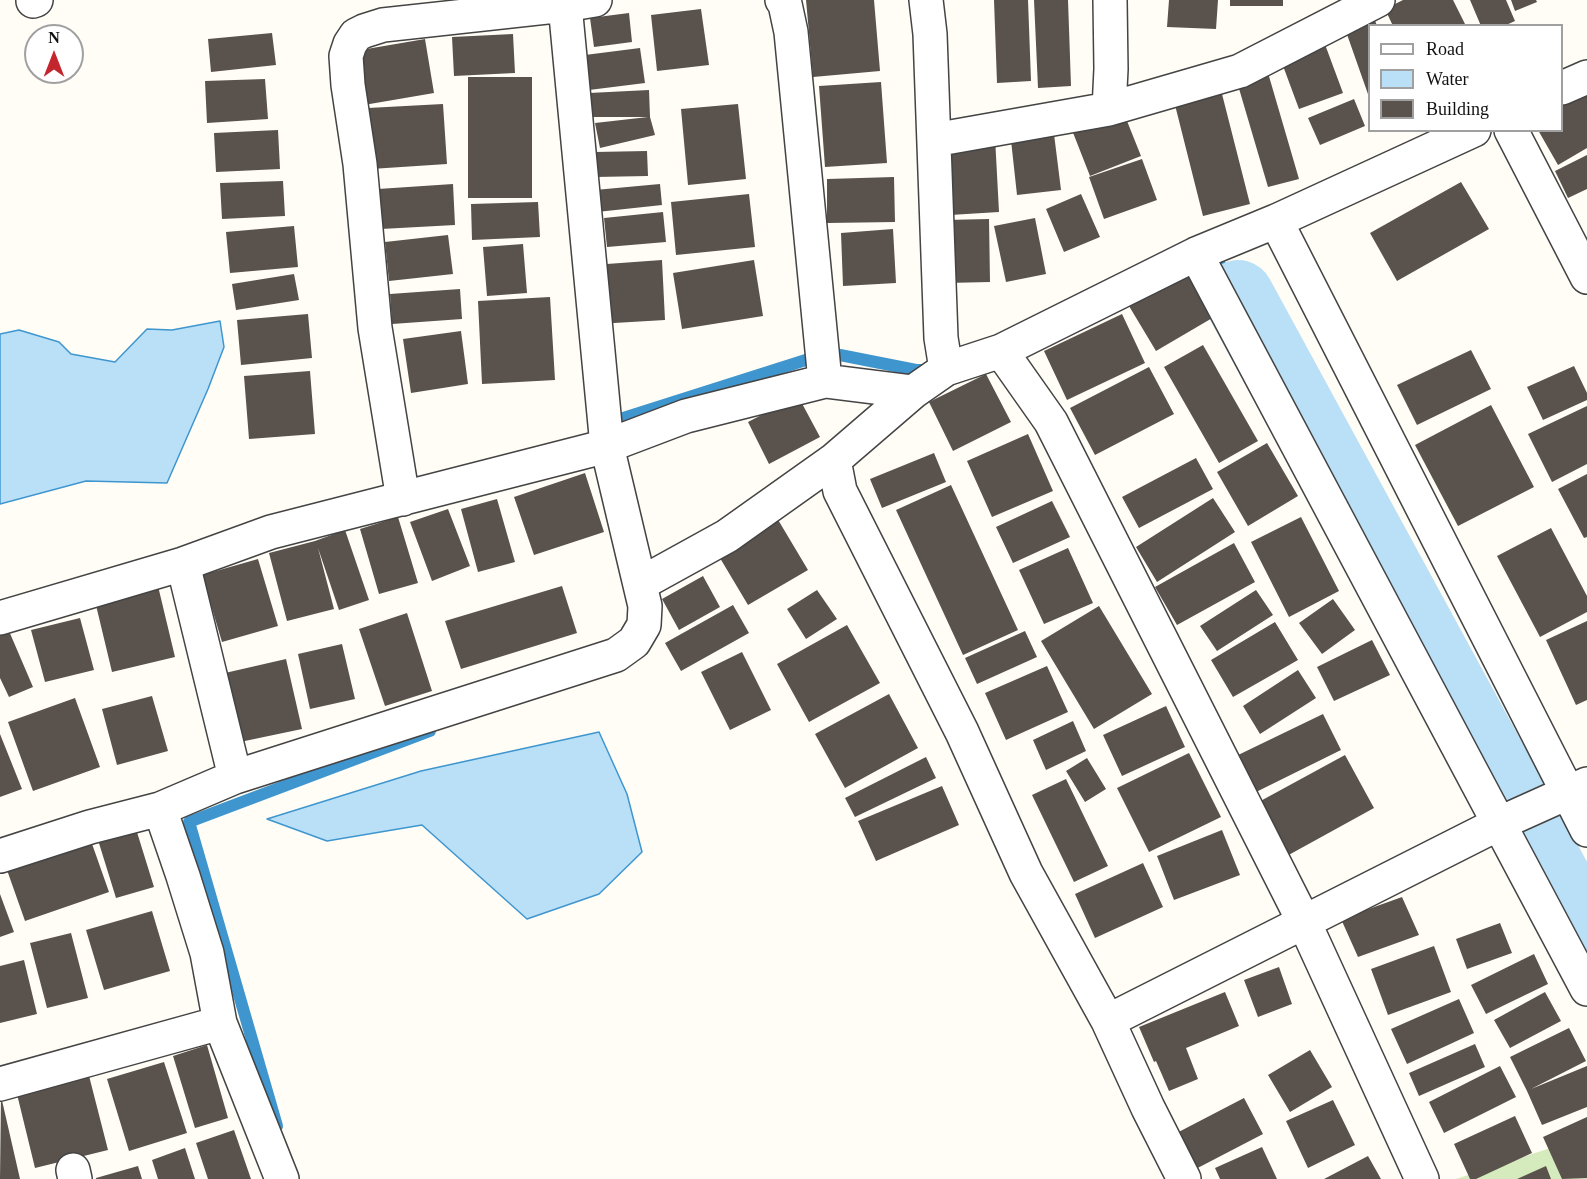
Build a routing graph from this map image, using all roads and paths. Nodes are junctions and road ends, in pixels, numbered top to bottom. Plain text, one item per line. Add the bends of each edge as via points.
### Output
1 (782, 0) edge
2 (926, 0) edge
3 (1110, 0) edge
4 (1378, 0) edge
5 (580, 2) edge
6 (1587, 77) edge
7 (1563, 88) edge
8 (1109, 109) junction
9 (1470, 132) edge
10 (1512, 132) edge
11 (934, 140) junction
12 (1276, 221) junction
13 (1196, 254) junction
14 (1587, 278) edge
15 (1001, 351) junction
16 (945, 369) junction
17 (825, 381) junction
18 (912, 392) junction
19 (607, 446) junction
20 (834, 460) junction
21 (403, 499) junction
22 (183, 564) junction
23 (640, 584) junction
24 (0, 618) edge
25 (235, 777) junction
26 (1569, 792) edge
27 (160, 809) junction
28 (1506, 821) junction
29 (1587, 830) edge
30 (0, 856) edge
31 (1304, 922) junction
32 (1587, 989) edge
33 (1108, 1021) junction
34 (220, 1023) junction
35 (0, 1084) edge
36 (282, 1179) edge
37 (1184, 1179) edge
38 (1422, 1179) edge

1 - 17 street via 791,32
2 - 11 street
3 - 8 street
4 - 8 street via 1240,71
5 - 19 street
5 - 21 street via 383,25 356,35 350,44 346,56 348,84 360,164 375,328
6 - 7 street
8 - 11 street
9 - 12 street
10 - 14 street
11 - 16 street
12 - 13 street
12 - 26 street
13 - 15 street
13 - 28 street
15 - 16 street
15 - 31 street via 1051,422
16 - 18 street
17 - 18 street
17 - 19 street via 686,416
18 - 20 street
19 - 21 street
19 - 23 street
20 - 23 street via 727,536
20 - 33 street via 840,491 962,732 1026,873
21 - 22 street via 271,532
22 - 24 street
22 - 25 street
23 - 25 street via 644,625 634,642 616,655
25 - 27 street
26 - 28 street
26 - 29 street
27 - 30 street
27 - 34 street via 207,953
28 - 31 street
28 - 32 street
31 - 33 street
31 - 38 street
33 - 37 street
34 - 35 street
34 - 36 street

